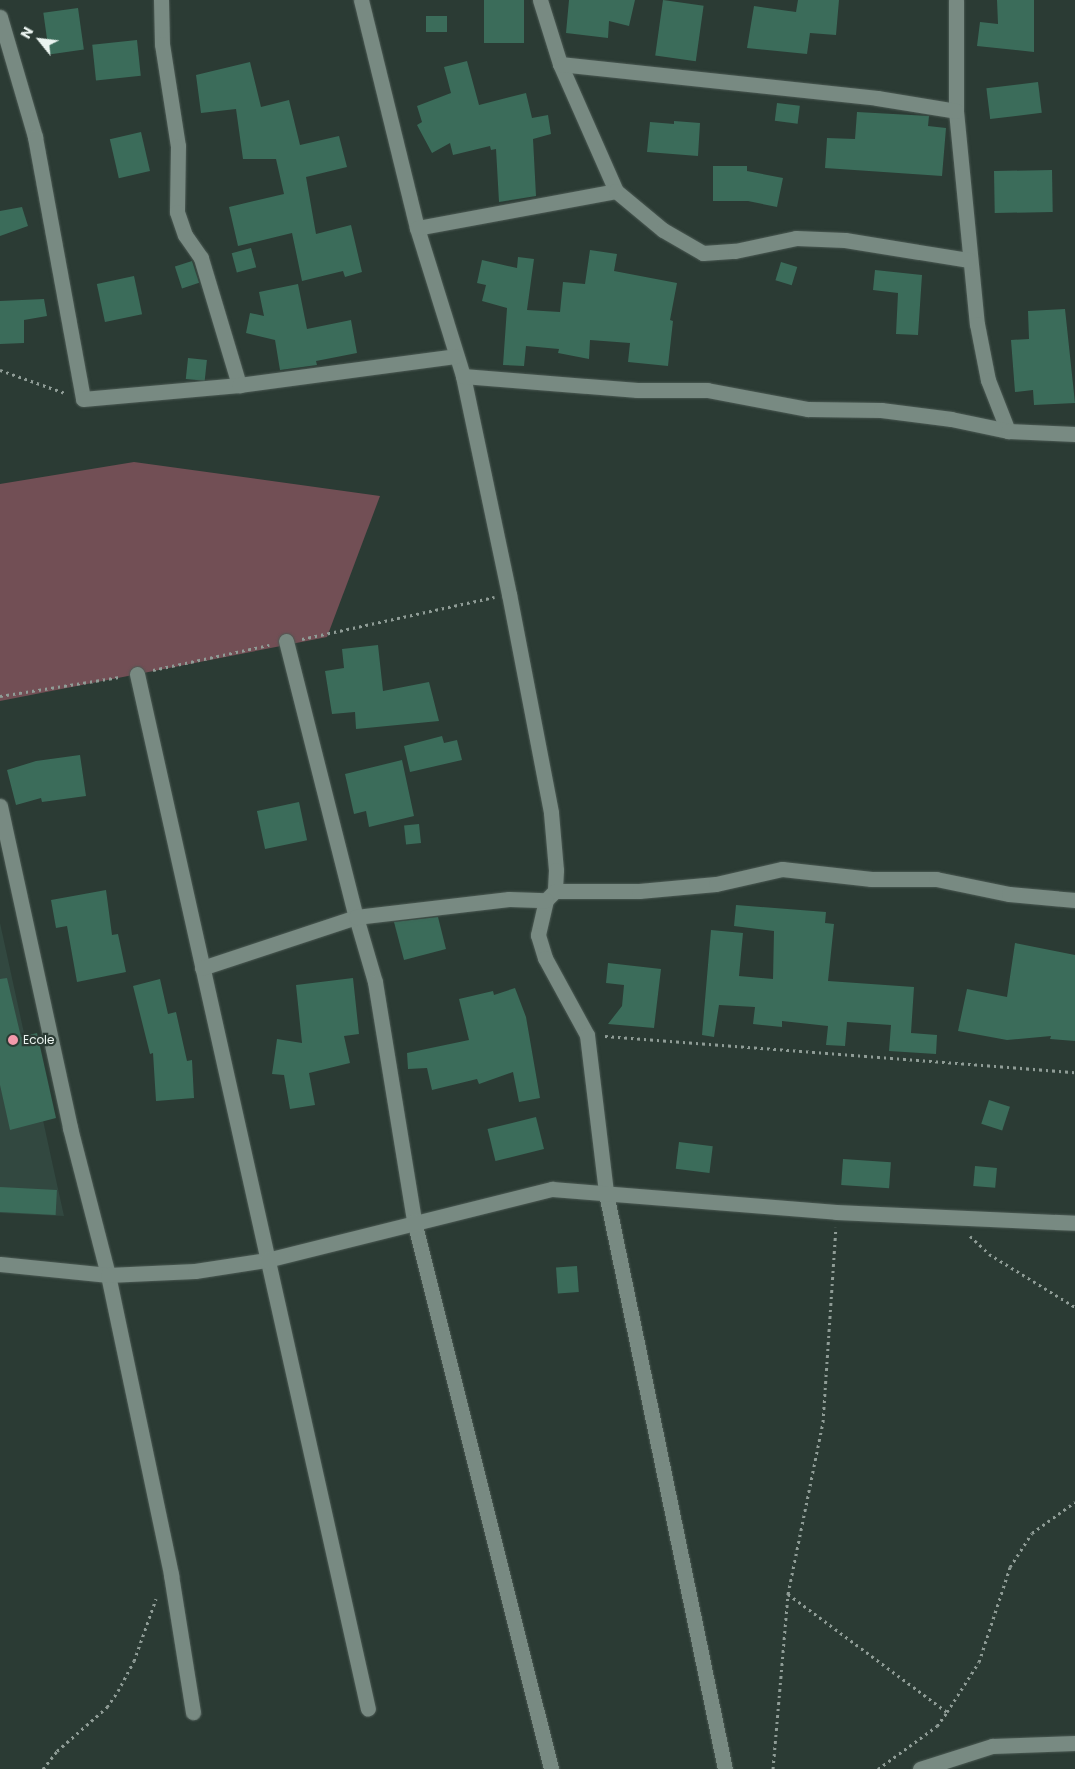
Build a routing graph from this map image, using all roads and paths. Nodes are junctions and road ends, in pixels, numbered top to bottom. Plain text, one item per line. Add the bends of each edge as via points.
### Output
1 (161, 0) edge
2 (361, 0) edge
3 (540, 0) edge
4 (956, 0) edge
5 (0, 17) edge
6 (560, 64) junction
7 (956, 111) junction
8 (616, 191) junction
9 (417, 228) junction
10 (970, 260) junction
11 (455, 356) junction
12 (0, 370) edge
13 (463, 376) junction
14 (239, 385) junction
15 (83, 399) junction
16 (1008, 431) junction
17 (1075, 434) edge
18 (509, 594) junction
19 (286, 642) junction
20 (137, 674) junction
21 (0, 696) edge
22 (0, 806) edge
23 (550, 895) junction
24 (1075, 900) edge
25 (356, 917) junction
26 (202, 968) junction
27 (587, 1035) junction
28 (1075, 1072) edge
29 (606, 1193) junction
30 (836, 1212) junction
31 (950, 1216) junction
32 (414, 1221) junction
33 (1075, 1223) edge
34 (267, 1260) junction
35 (0, 1264) edge
36 (108, 1275) junction
37 (1075, 1307) edge
38 (1075, 1502) edge
39 (170, 1575) junction
40 (788, 1594) junction
41 (368, 1709) dead end
42 (193, 1712) dead end
43 (947, 1712) junction
44 (1075, 1743) edge
45 (43, 1769) edge
46 (551, 1769) edge
47 (724, 1769) edge
48 (773, 1769) edge
49 (878, 1769) edge
50 (920, 1769) edge

1 - 14 street via 162,44 178,146 177,212 185,235 201,258
2 - 9 street
3 - 6 street
4 - 7 street
5 - 15 street via 35,137
6 - 7 street via 877,98
6 - 8 street
7 - 10 street
8 - 9 street
8 - 10 street via 663,230 703,253 735,251 796,238 845,240
9 - 11 street
10 - 16 street via 988,380
11 - 13 street
11 - 14 street
12 - 15 path
13 - 16 street via 637,390 707,390 808,409 880,410 951,419
13 - 18 street
14 - 15 street
16 - 17 street
18 - 19 path
18 - 23 street via 551,813
19 - 20 path
19 - 25 street
20 - 21 path
20 - 26 street
22 - 36 street via 70,1128
23 - 24 street via 697,885 782,869 871,879 936,879 1009,894
23 - 25 street
23 - 27 street via 538,935 545,958
25 - 26 street
25 - 32 street via 376,982
26 - 34 street
27 - 28 path
27 - 29 street
29 - 30 street
29 - 32 street via 552,1189
29 - 47 street
30 - 31 street
30 - 40 path via 823,1422
31 - 33 street
31 - 37 path via 989,1254
32 - 34 street
32 - 46 street
34 - 36 street via 195,1272
34 - 41 street
35 - 36 street
36 - 39 street
38 - 43 path via 1032,1533 1010,1567 979,1662
39 - 42 street
39 - 45 path via 154,1604 134,1661 118,1691 107,1707 57,1751
40 - 43 path
40 - 48 path
43 - 49 path via 937,1726
44 - 50 street via 992,1746

